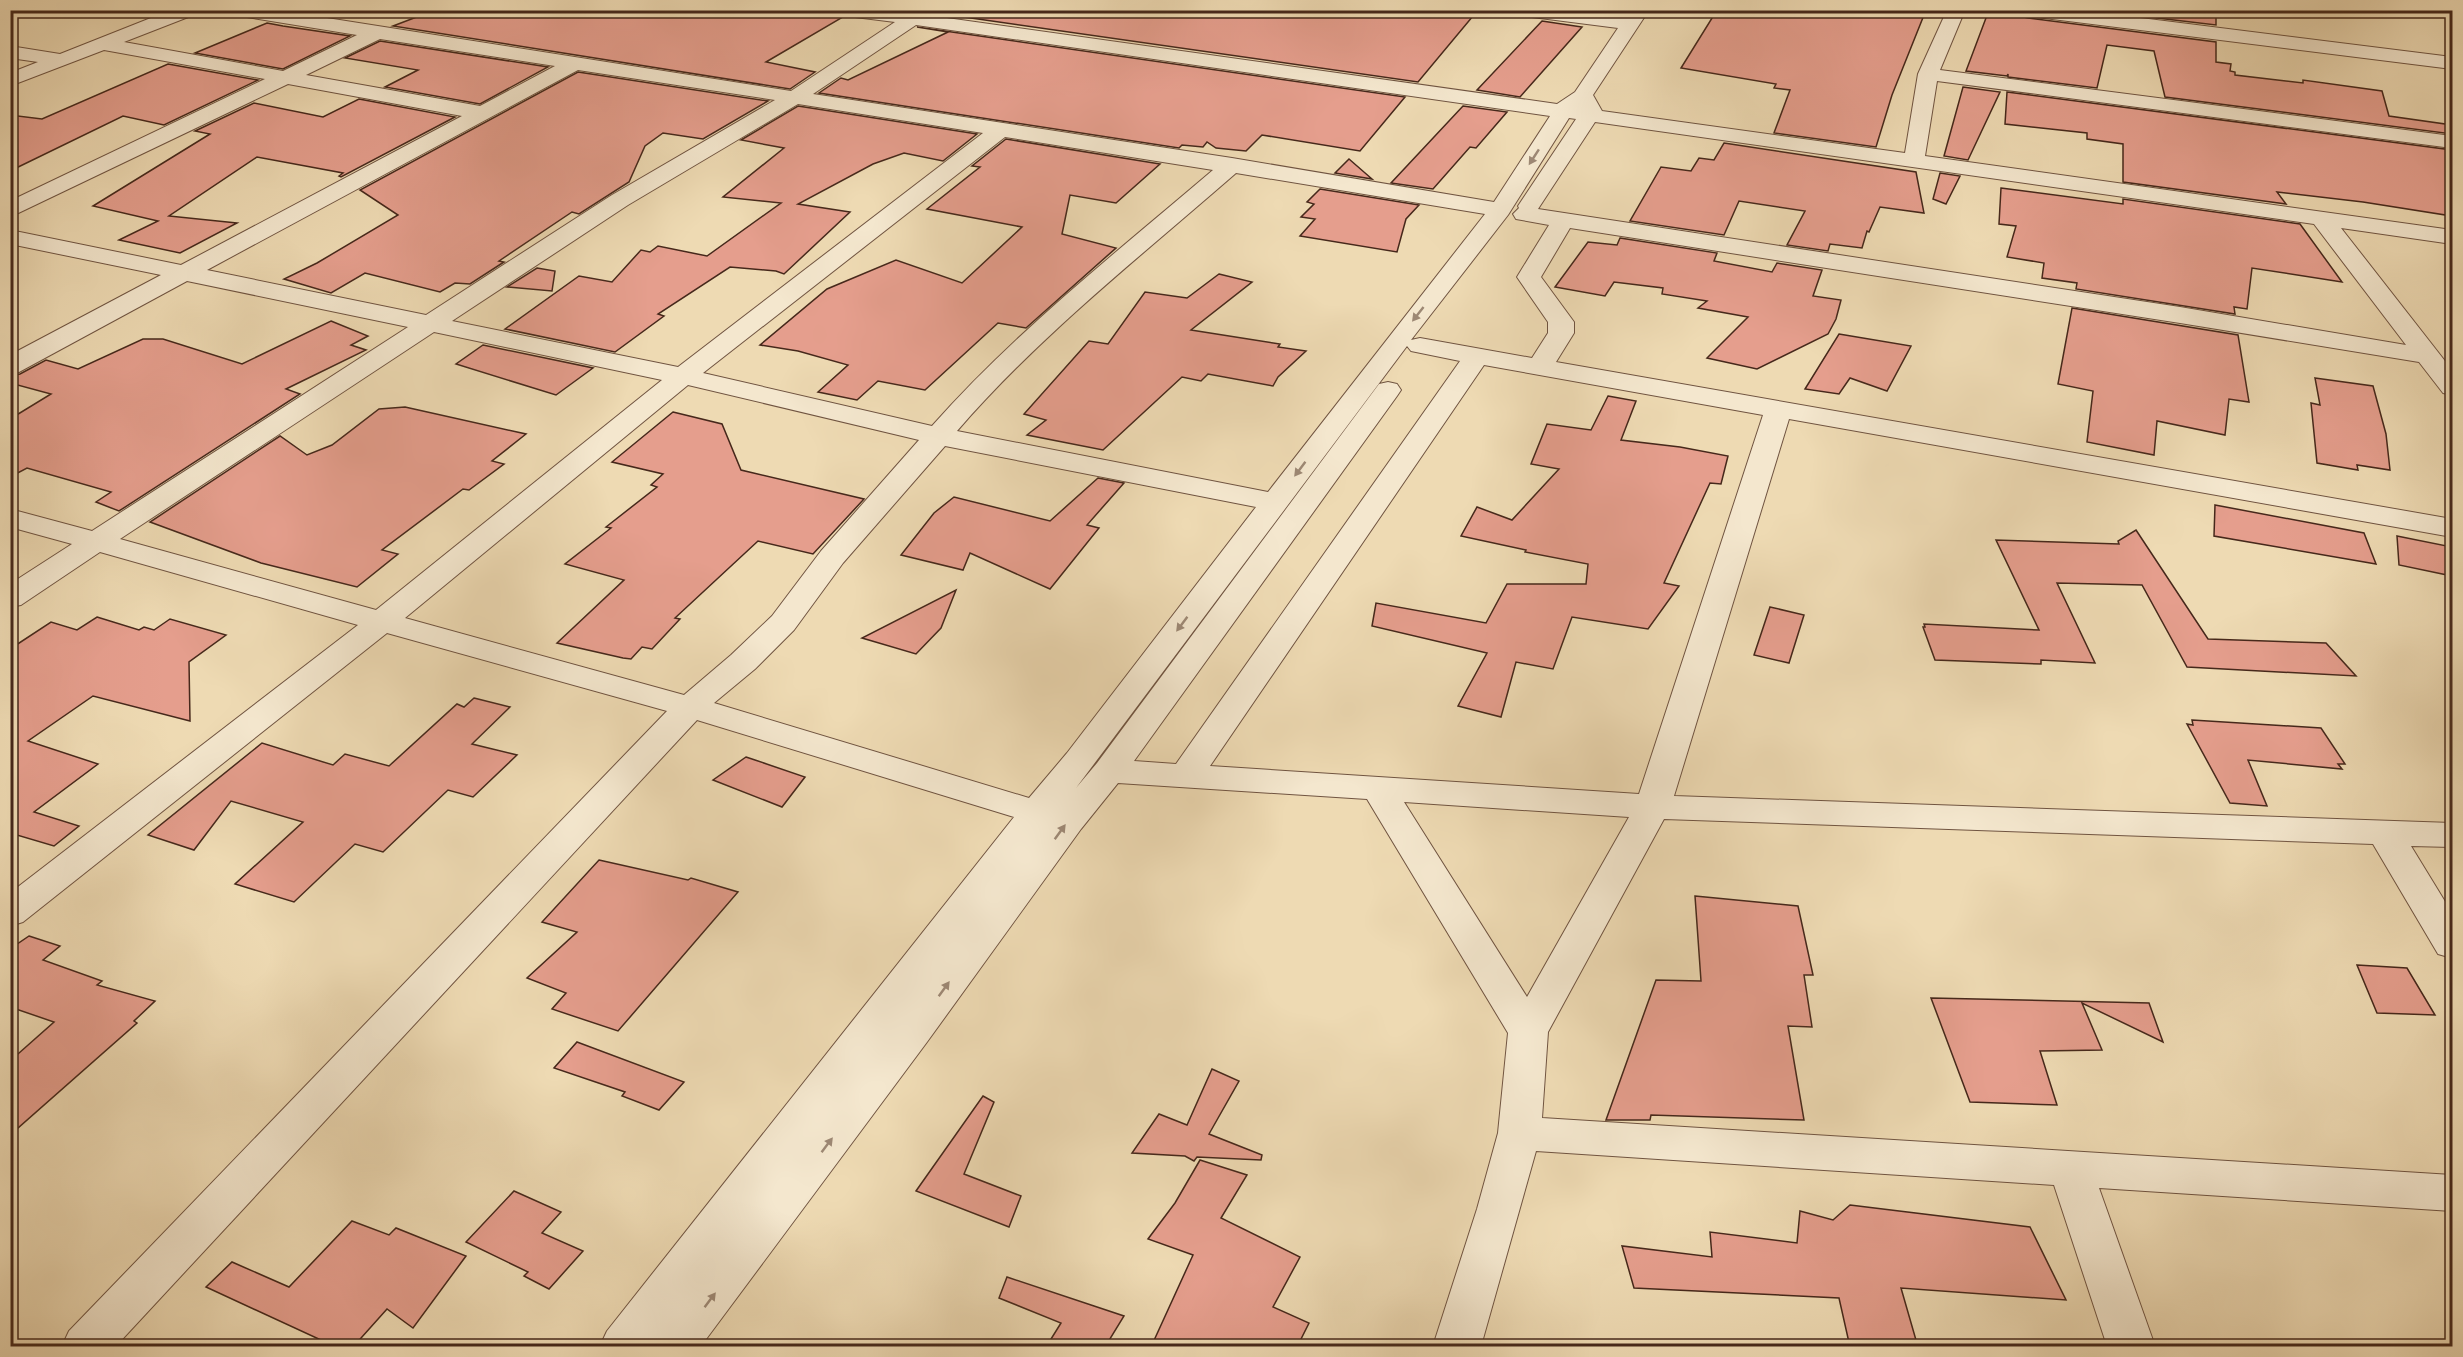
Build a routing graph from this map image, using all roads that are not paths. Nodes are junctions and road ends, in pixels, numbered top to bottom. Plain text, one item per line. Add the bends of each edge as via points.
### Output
1 (189, 10) edge
2 (241, 10) edge
3 (847, 10) edge
4 (884, 10) edge
5 (1524, 10) edge
6 (1956, 10) edge
7 (2028, 10) edge
8 (1635, 17) edge
9 (911, 20) junction
10 (375, 34) junction
11 (104, 44) junction
12 (10, 51) edge
13 (64, 60) junction
14 (576, 63) junction
15 (2452, 63) edge
16 (1928, 74) junction
17 (288, 77) junction
18 (10, 80) edge
19 (795, 97) junction
20 (1579, 107) junction
21 (482, 113) junction
22 (1002, 129) junction
23 (2452, 142) edge
24 (1916, 154) junction
25 (1232, 165) junction
26 (10, 210) edge
27 (1512, 212) junction
28 (1564, 219) junction
29 (2322, 219) junction
30 (2452, 228) edge
31 (10, 237) edge
32 (2452, 237) edge
33 (182, 274) junction
34 (432, 324) junction
35 (1420, 346) junction
36 (2427, 356) junction
37 (1476, 357) junction
38 (10, 366) edge
39 (1539, 368) junction
40 (683, 376) junction
41 (2452, 387) edge
42 (1778, 410) junction
43 (938, 436) junction
44 (1275, 502) junction
45 (10, 518) edge
46 (2452, 528) edge
47 (95, 543) junction
48 (10, 598) edge
49 (382, 621) junction
50 (690, 707) junction
51 (1109, 771) junction
52 (1186, 776) junction
53 (1378, 789) junction
54 (1653, 807) junction
55 (1037, 812) junction
56 (2384, 831) junction
57 (2452, 835) edge
58 (10, 913) edge
59 (2452, 944) edge
60 (1528, 1032) junction
61 (1519, 1133) junction
62 (2071, 1170) junction
63 (2452, 1192) edge
64 (86, 1347) edge
65 (624, 1347) edge
66 (674, 1347) edge
67 (1457, 1347) edge
68 (2131, 1347) edge

1 - 11 street
2 - 10 street
3 - 9 street
4 - 20 street
5 - 8 street
6 - 16 street
7 - 15 street
8 - 20 street
9 - 19 street
9 - 20 street
10 - 14 street
10 - 17 street
11 - 13 street
11 - 17 street
12 - 13 street
13 - 18 street
14 - 19 street
14 - 21 street
16 - 23 street
16 - 24 street
17 - 21 street
17 - 26 street
19 - 22 street
19 - 34 street via 620,200
20 - 24 street
20 - 27 street
20 - 29 street
21 - 33 street
22 - 25 street
22 - 40 street
24 - 30 street
25 - 27 street
25 - 43 street via 1044,328 980,388
27 - 28 street
27 - 35 street
27 -> 44 street
28 - 36 street
28 - 39 street via 1528,277 1561,322 1561,333
29 - 32 street
29 - 36 street
31 - 33 street
33 - 34 street
33 - 38 street
34 - 40 street
34 - 47 street
35 - 37 street
35 - 51 street
36 - 41 street
37 - 39 street
37 - 52 street
39 - 42 street
40 - 43 street
40 - 49 street
42 - 46 street
42 - 54 street
43 - 44 street
43 - 50 street via 832,557 783,623
44 -> 55 street
45 - 47 street
47 - 48 street
47 - 49 street
49 - 50 street
49 - 58 street
50 - 55 street
50 - 64 street
51 - 52 street
66 -> 51 street
52 - 53 street
53 - 54 street
53 - 60 street
54 - 56 street
54 - 60 street
55 - 65 street
56 - 57 street
56 - 59 street
60 - 61 street
61 - 62 street
61 - 67 street
62 - 63 street
62 - 68 street

